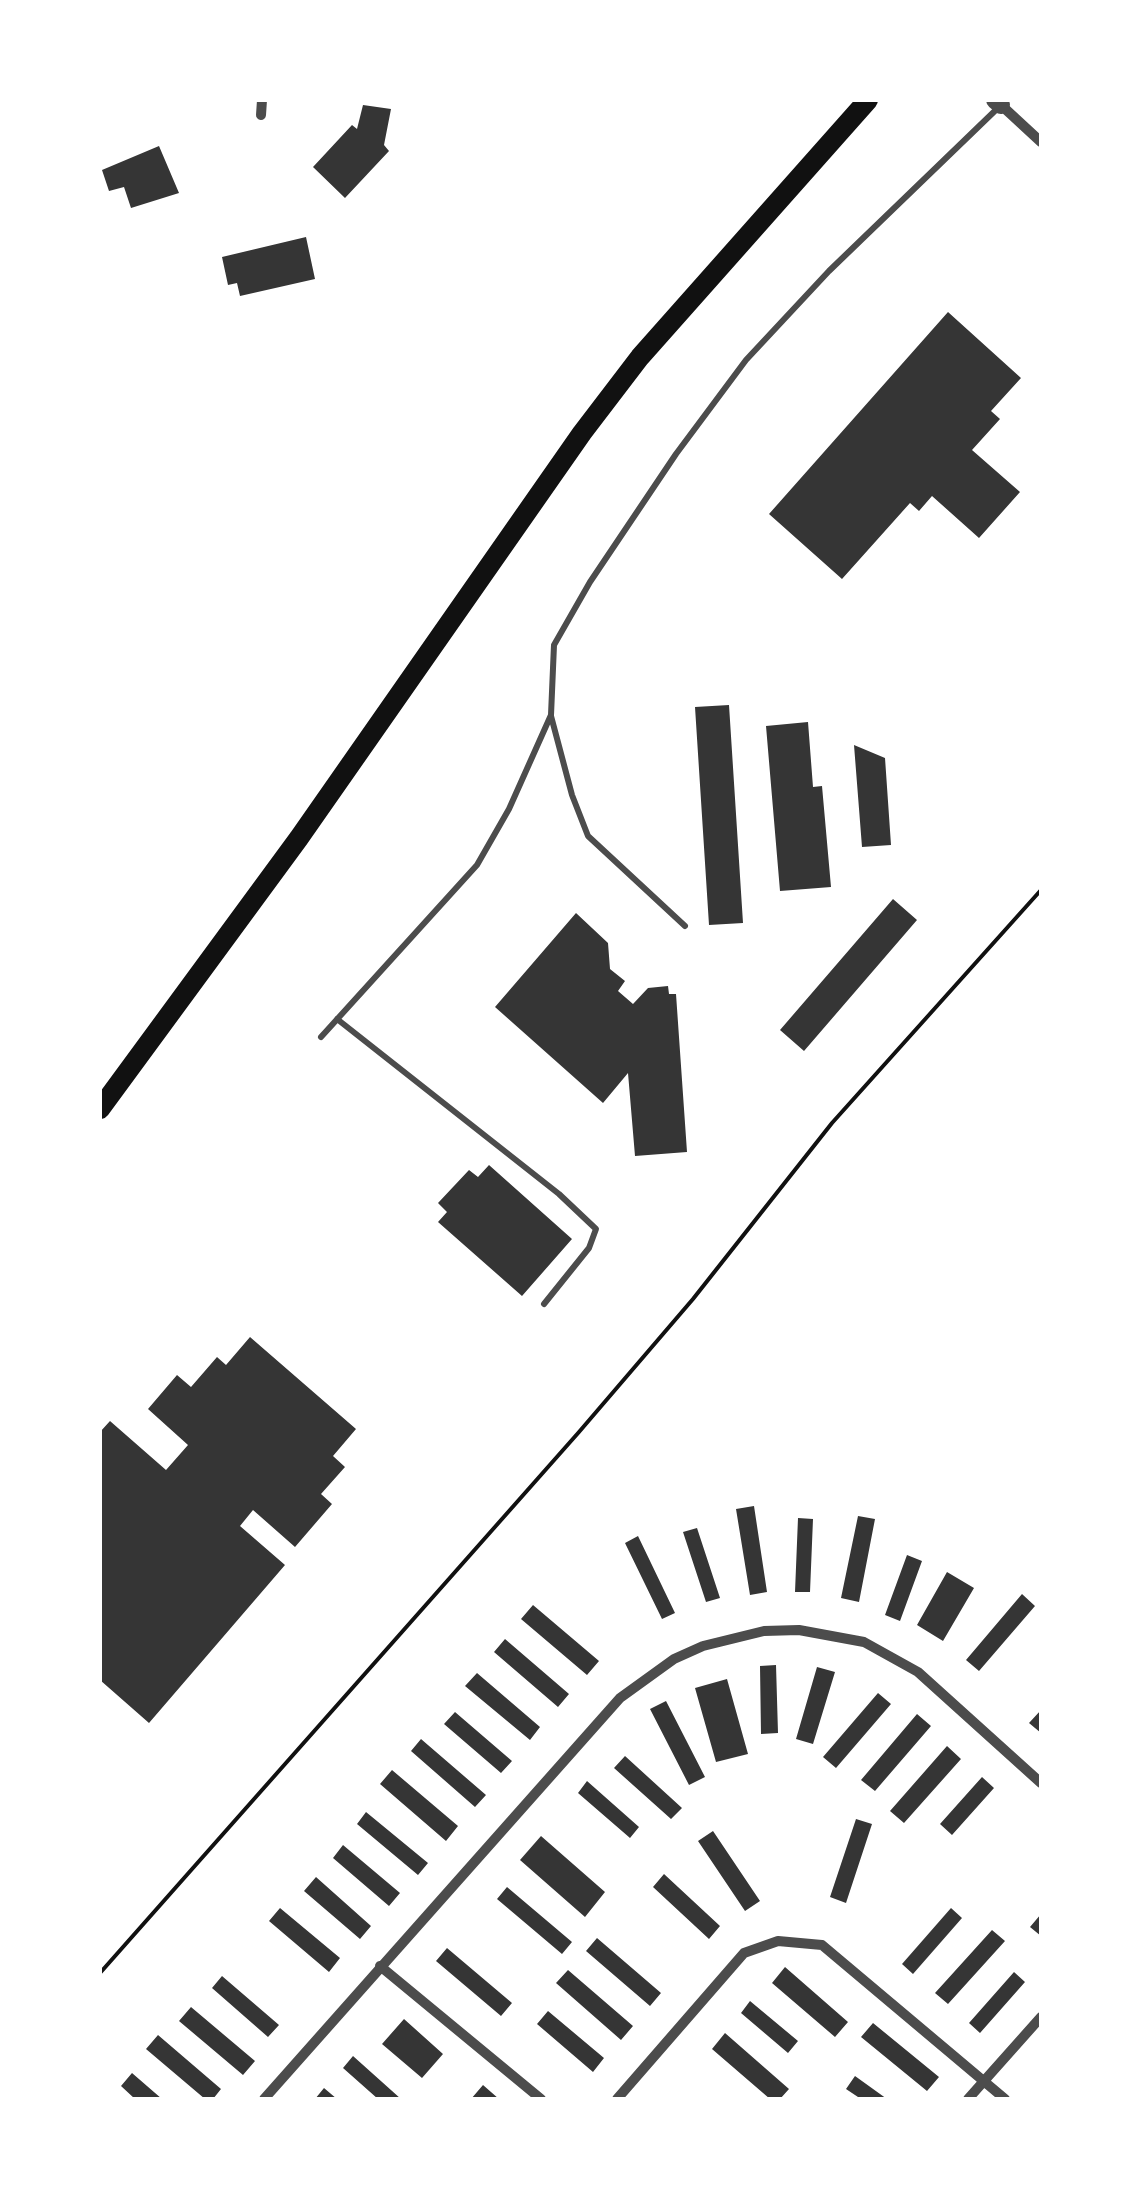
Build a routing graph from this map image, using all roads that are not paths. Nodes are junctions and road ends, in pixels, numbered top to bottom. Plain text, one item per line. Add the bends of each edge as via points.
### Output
1 (262, 100) edge
2 (868, 100) edge
3 (1001, 102) edge
4 (260, 115) dead end
5 (1041, 142) edge
6 (550, 715) junction
7 (685, 926) dead end
8 (336, 1019) junction
9 (321, 1036) dead end
10 (100, 1109) edge
11 (544, 1304) dead end
12 (1041, 1783) edge
13 (380, 1966) junction
14 (1041, 2017) edge
15 (985, 2080) junction
16 (264, 2099) edge
17 (542, 2099) edge
18 (617, 2099) edge
19 (968, 2099) edge
20 (1006, 2099) edge

1 - 4 street
2 - 10 main road via 640,357 582,433
3 - 5 street
3 - 6 lane via 828,270 746,360 687,439 554,644
6 - 7 lane via 588,836
6 - 8 lane via 477,865
8 - 9 lane
8 - 11 lane via 596,1229 589,1248
12 - 13 street via 918,1672 864,1642 800,1630 703,1646 620,1698
13 - 16 street
13 - 17 street
14 - 15 street
15 - 18 street via 822,1946 778,1941 744,1953
15 - 19 street
15 - 20 street

